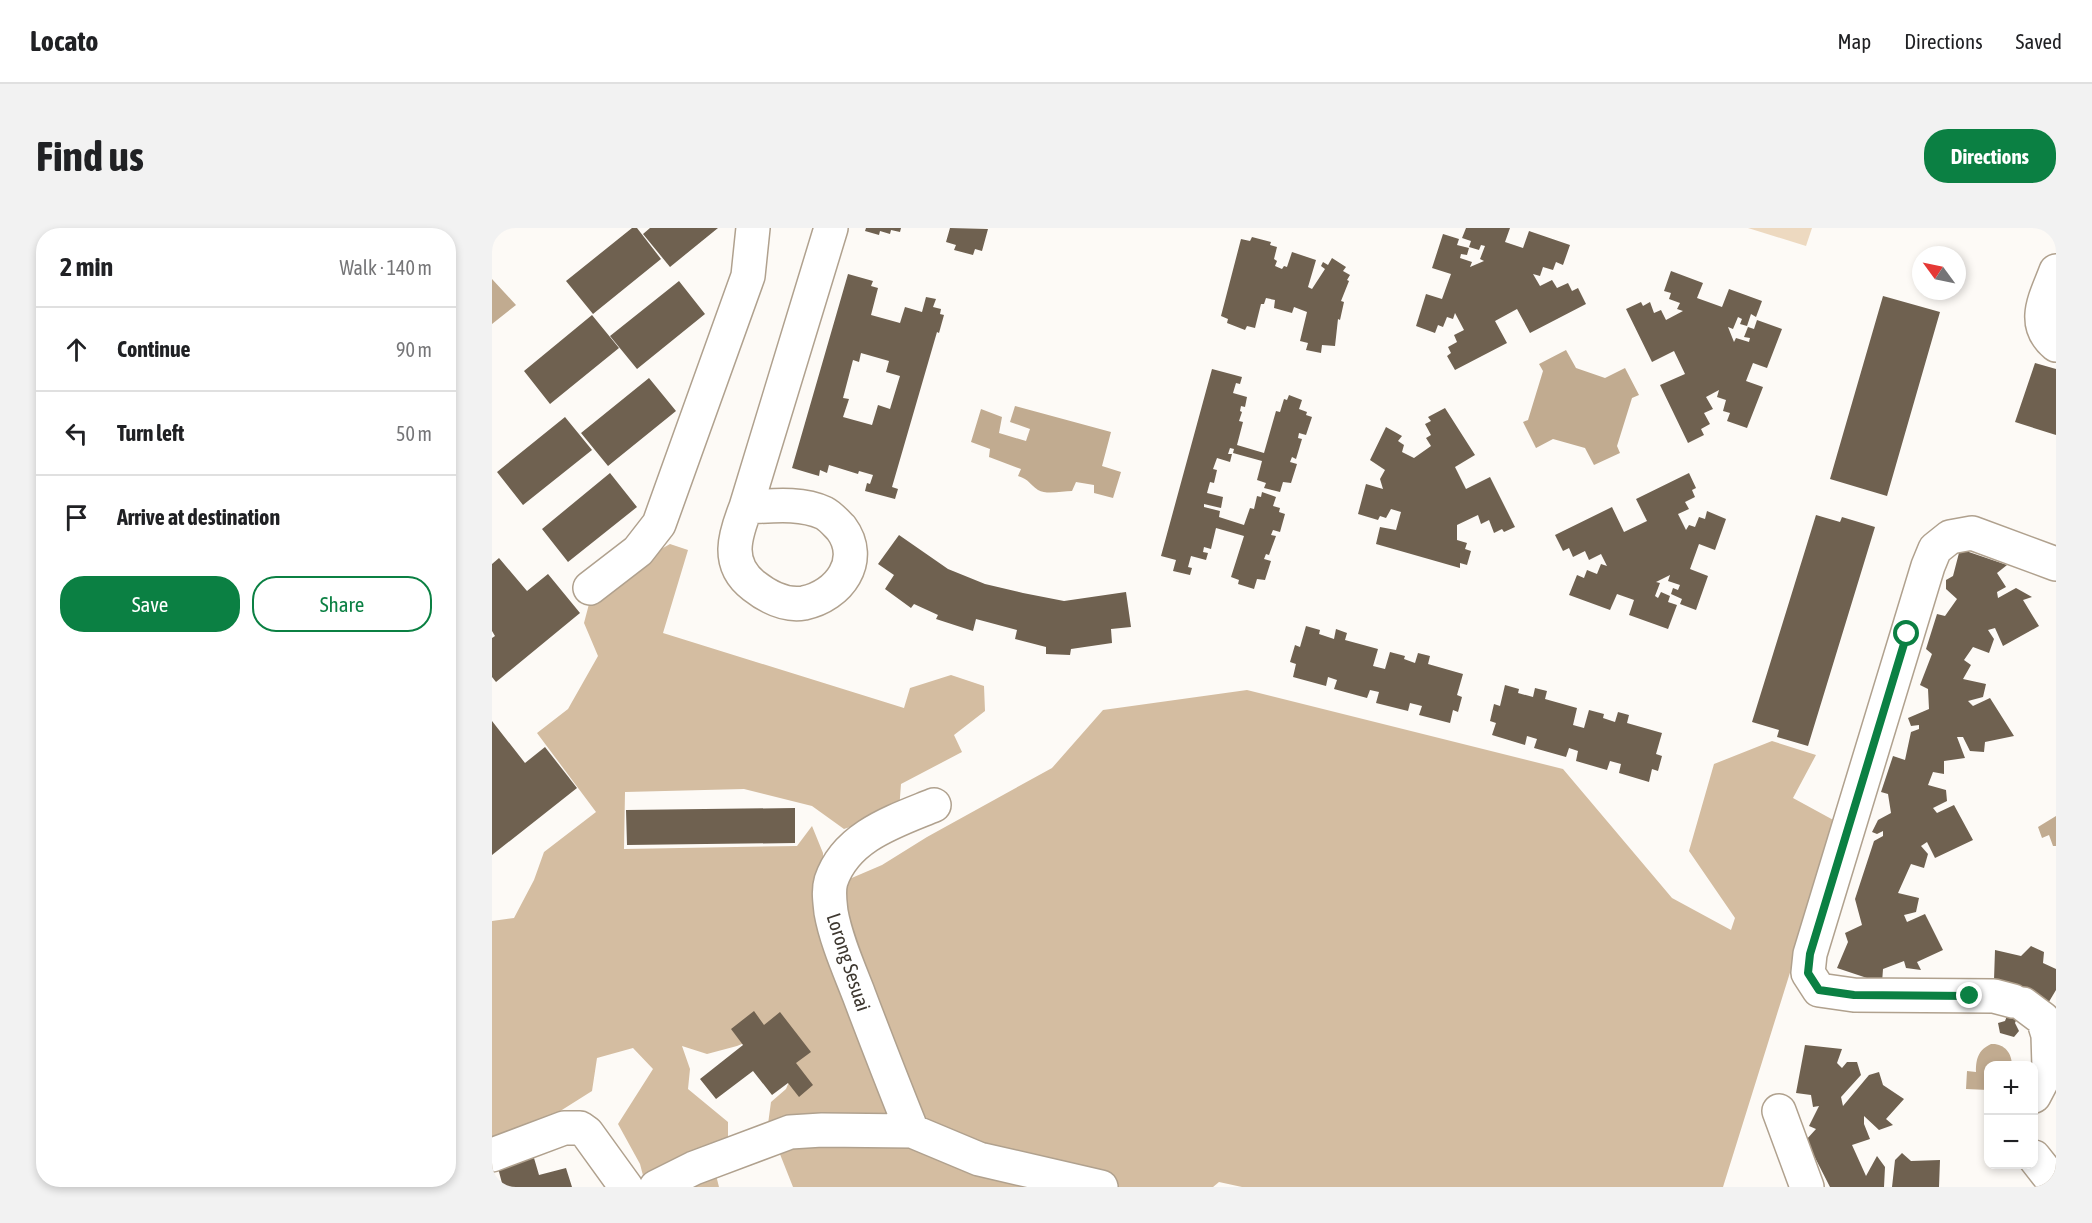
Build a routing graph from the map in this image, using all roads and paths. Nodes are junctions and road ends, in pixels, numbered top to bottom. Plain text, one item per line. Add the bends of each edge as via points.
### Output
1 (753, 228) edge
2 (831, 228) edge
3 (2056, 271) edge
4 (2056, 345) edge
5 (746, 507) dead end
6 (2056, 564) edge
7 (590, 588) dead end
8 (934, 805) dead end
9 (2038, 1088) edge
10 (1779, 1111) dead end
11 (912, 1131) junction
12 (492, 1155) edge
13 (2038, 1162) edge
14 (2056, 1185) edge
15 (626, 1187) edge
16 (656, 1187) edge
17 (1101, 1187) edge
18 (1807, 1187) edge

1 - 7 street via 748,276 659,524 638,550
2 - 5 street
3 - 4 street via 2042,310 2043,331
6 - 9 street via 1972,533 1950,537 1935,549 1810,954 1808,973 1819,990 1854,995 1994,996 2018,1002 2043,1019 2048,1035 2049,1067
8 - 11 street, Lorong Sesuai via 881,827 855,844 837,868 829,892 831,914 849,968
10 - 18 street
11 - 16 street via 790,1132 694,1168
11 - 17 street via 979,1159
12 - 15 street via 564,1128 580,1128
13 - 14 street

